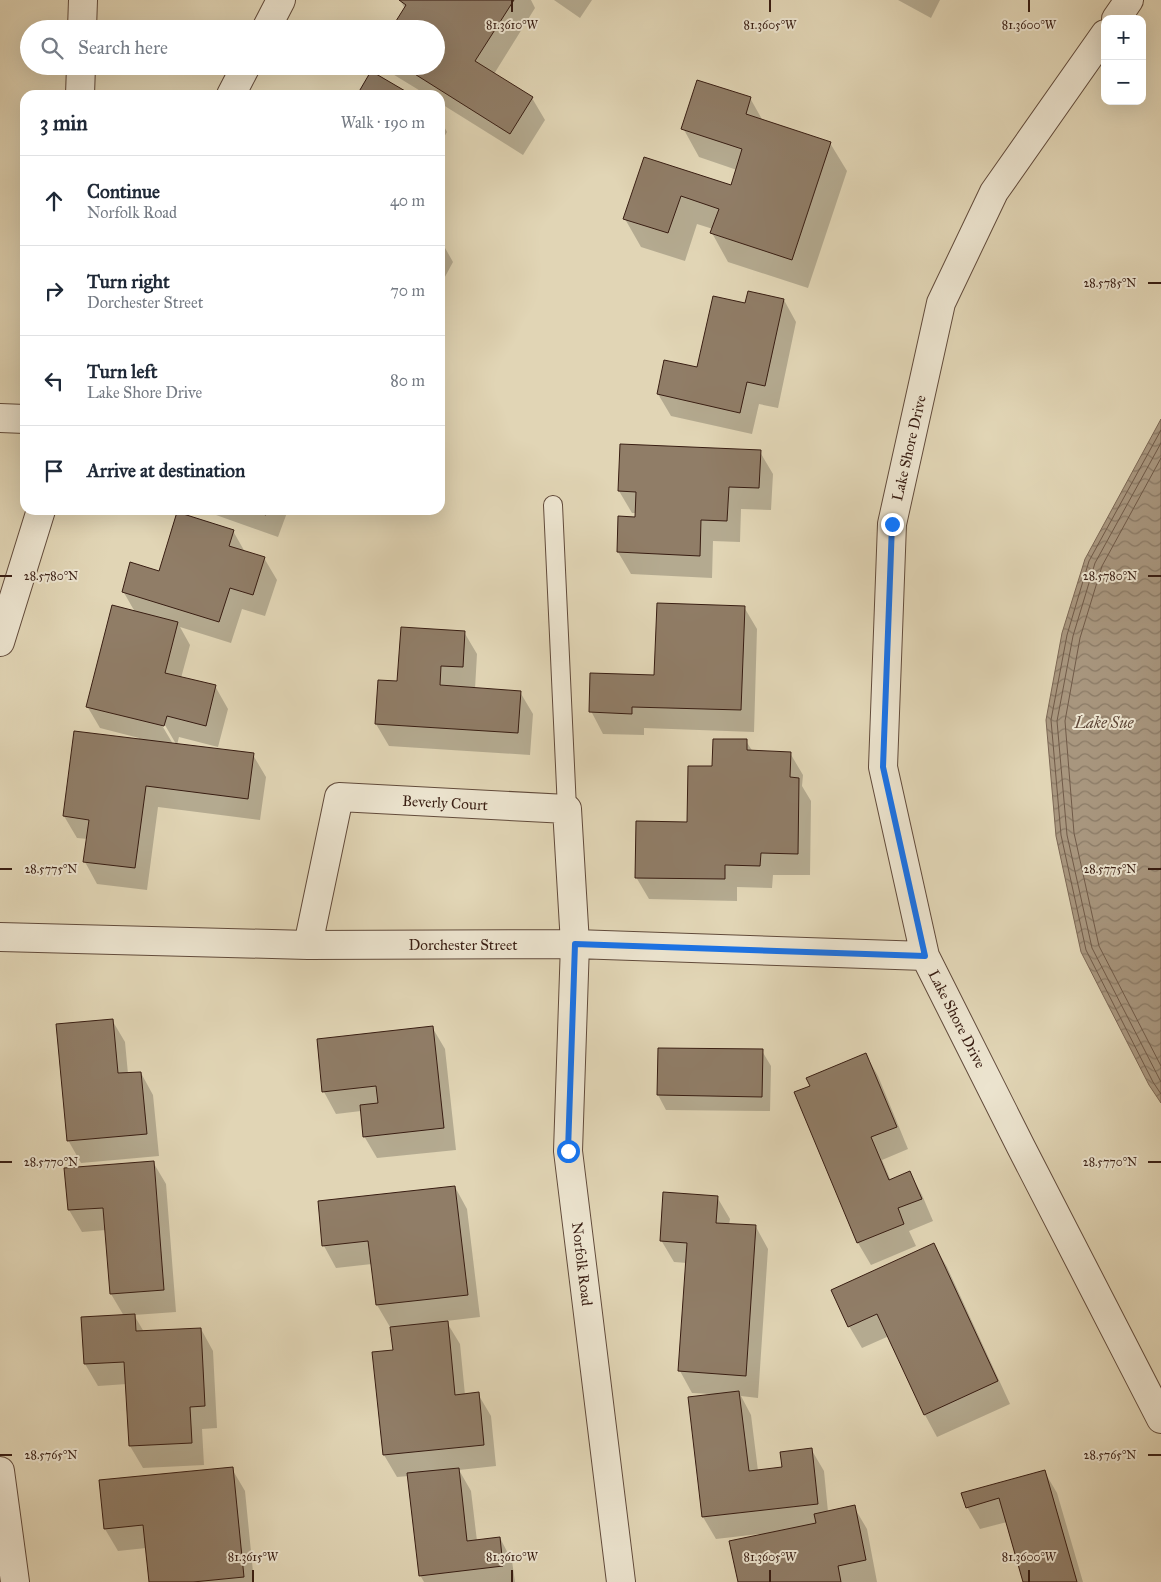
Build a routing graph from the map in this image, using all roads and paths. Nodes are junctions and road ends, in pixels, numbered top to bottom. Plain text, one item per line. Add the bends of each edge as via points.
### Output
1 (83, 0) edge
2 (281, 0) edge
3 (1129, 0) edge
4 (1119, 15) edge
5 (82, 20) edge
6 (271, 20) edge
7 (1101, 40) edge
8 (81, 75) edge
9 (241, 75) edge
10 (80, 90) edge
11 (234, 90) edge
12 (0, 418) edge
13 (20, 419) edge
14 (553, 505) dead end
15 (39, 515) edge
16 (0, 642) edge
17 (567, 809) junction
18 (0, 938) edge
19 (575, 944) junction
20 (308, 945) junction
21 (925, 956) junction
22 (1161, 1419) edge
23 (0, 1471) edge
24 (15, 1582) edge
25 (621, 1582) edge

1 - 5 street
2 - 6 street
3 - 4 street
7 - 21 street, Lake Shore Drive via 994,192 941,303 892,524 883,767
8 - 10 street
9 - 11 street
12 - 13 street
14 - 17 lane
15 - 16 street
17 - 19 street
17 - 20 street, Beverly Court via 339,797
18 - 20 street, Dorchester Street
19 - 20 street, Dorchester Street
19 - 21 street, Dorchester Street
19 - 25 street, Norfolk Road via 568,1151
21 - 22 street, Lake Shore Drive
23 - 24 street

